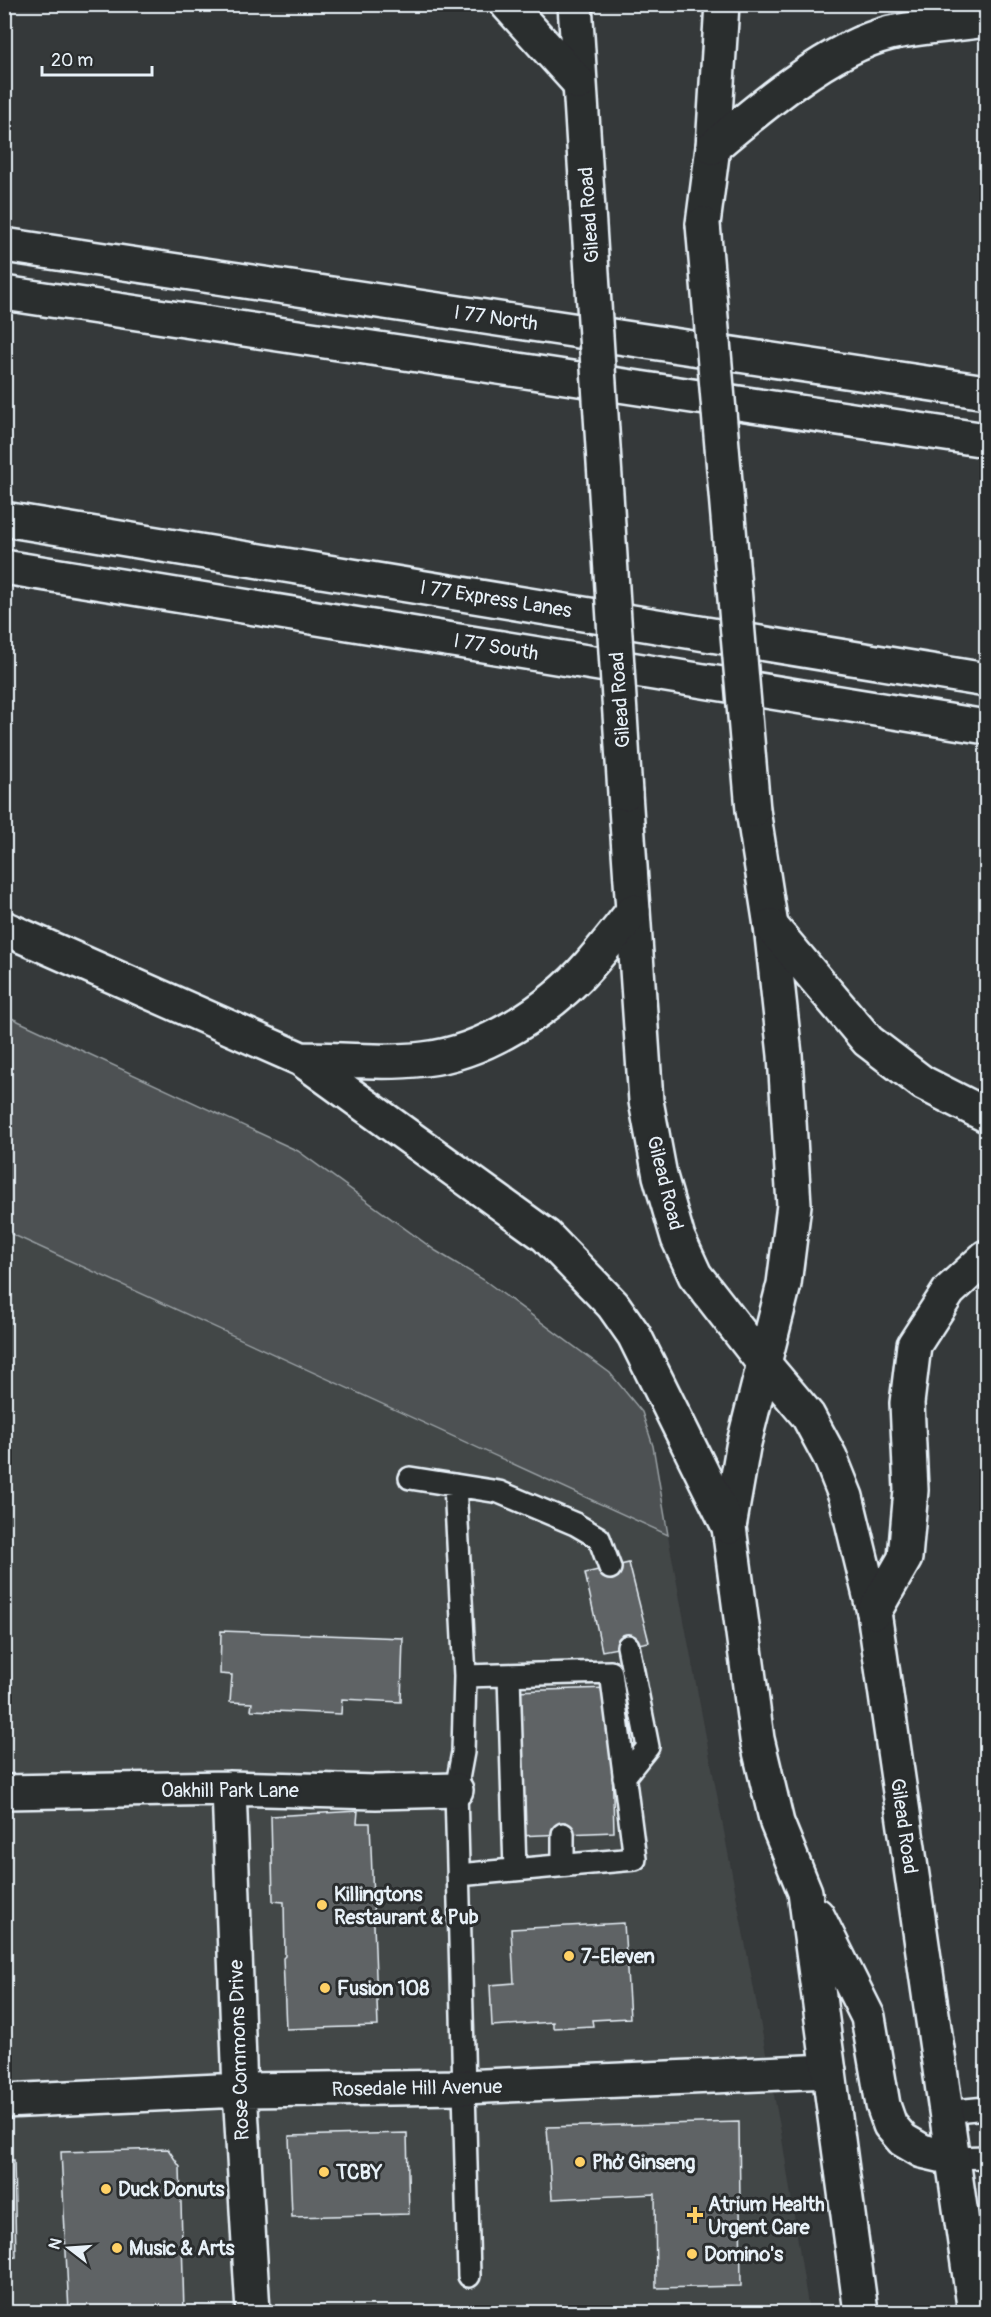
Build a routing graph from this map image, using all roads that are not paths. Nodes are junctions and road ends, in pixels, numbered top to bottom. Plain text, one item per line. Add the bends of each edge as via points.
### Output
1 (507, 4) edge
2 (575, 4) edge
3 (722, 4) edge
4 (987, 20) edge
5 (579, 82) junction
6 (713, 147) junction
7 (4, 245) edge
8 (4, 293) edge
9 (987, 392) edge
10 (987, 440) edge
11 (4, 519) edge
12 (4, 567) edge
13 (987, 680) edge
14 (987, 727) edge
15 (633, 911) junction
16 (771, 926) junction
17 (4, 928) edge
18 (301, 1059) junction
19 (987, 1115) edge
20 (987, 1257) edge
21 (765, 1365) junction
22 (410, 1478) dead end
23 (455, 1485) junction
24 (729, 1527) junction
25 (610, 1568) dead end
26 (874, 1612) junction
27 (628, 1646) dead end
28 (509, 1675) junction
29 (465, 1676) junction
30 (624, 1778) junction
31 (229, 1788) junction
32 (456, 1790) junction
33 (4, 1792) edge
34 (563, 1834) dead end
35 (563, 1865) junction
36 (514, 1870) junction
37 (458, 1875) junction
38 (805, 1892) junction
39 (829, 2071) junction
40 (463, 2088) junction
41 (240, 2090) junction
42 (4, 2101) edge
43 (987, 2108) edge
44 (945, 2112) junction
45 (987, 2157) edge
46 (952, 2158) junction
47 (469, 2276) dead end
48 (253, 2313) edge
49 (861, 2313) edge
50 (975, 2313) edge

1 - 5 main road
2 - 5 main road, Gilead Road
3 - 6 main road
4 - 6 main road via 889,34 845,51 768,101
5 - 15 main road, Gilead Road, bridge
6 - 16 main road, bridge via 703,224 753,810
7 - 9 main road, I 77 North
8 - 10 main road
11 - 13 main road, I 77 Express Lanes
12 - 14 main road, I 77 South
15 - 18 main road via 589,966 543,1007 489,1041 425,1059
15 - 21 main road, Gilead Road via 646,1101 663,1187 678,1238 695,1275
16 - 19 main road via 867,1041 923,1083
16 - 21 main road via 790,1109 794,1205 784,1284
17 - 18 main road
18 - 24 main road via 546,1236 613,1305 634,1335
20 - 26 main road via 949,1291 914,1345 907,1403 911,1490 905,1558
21 - 24 main road via 743,1447
21 - 26 main road, Gilead Road via 808,1416 830,1457 846,1497
22 - 23 lane
23 - 25 lane via 499,1492 576,1524 599,1538
23 - 29 lane
24 - 38 main road via 757,1738 777,1822
26 - 44 main road, Gilead Road
27 - 30 lane via 648,1748
28 - 29 lane
28 - 30 lane via 562,1681 612,1672
28 - 36 lane
29 - 32 lane via 463,1752
30 - 35 lane via 635,1859
31 - 32 main road, Oakhill Park Lane
31 - 33 main road, Oakhill Park Lane
31 - 41 main road, Rose Commons Drive
32 - 37 lane
34 - 35 lane
35 - 36 lane
36 - 37 lane
37 - 40 lane
38 - 39 main road
38 - 46 main road via 868,2017 883,2105 890,2124 903,2140 922,2151
39 - 40 main road, Rosedale Hill Avenue
39 - 49 main road
40 - 41 main road, Rosedale Hill Avenue
40 - 47 lane
41 - 42 main road, Rosedale Hill Avenue
41 - 48 main road, Rose Commons Drive
43 - 44 lane
44 - 46 main road, Gilead Road
45 - 46 lane
46 - 50 main road, Gilead Road

